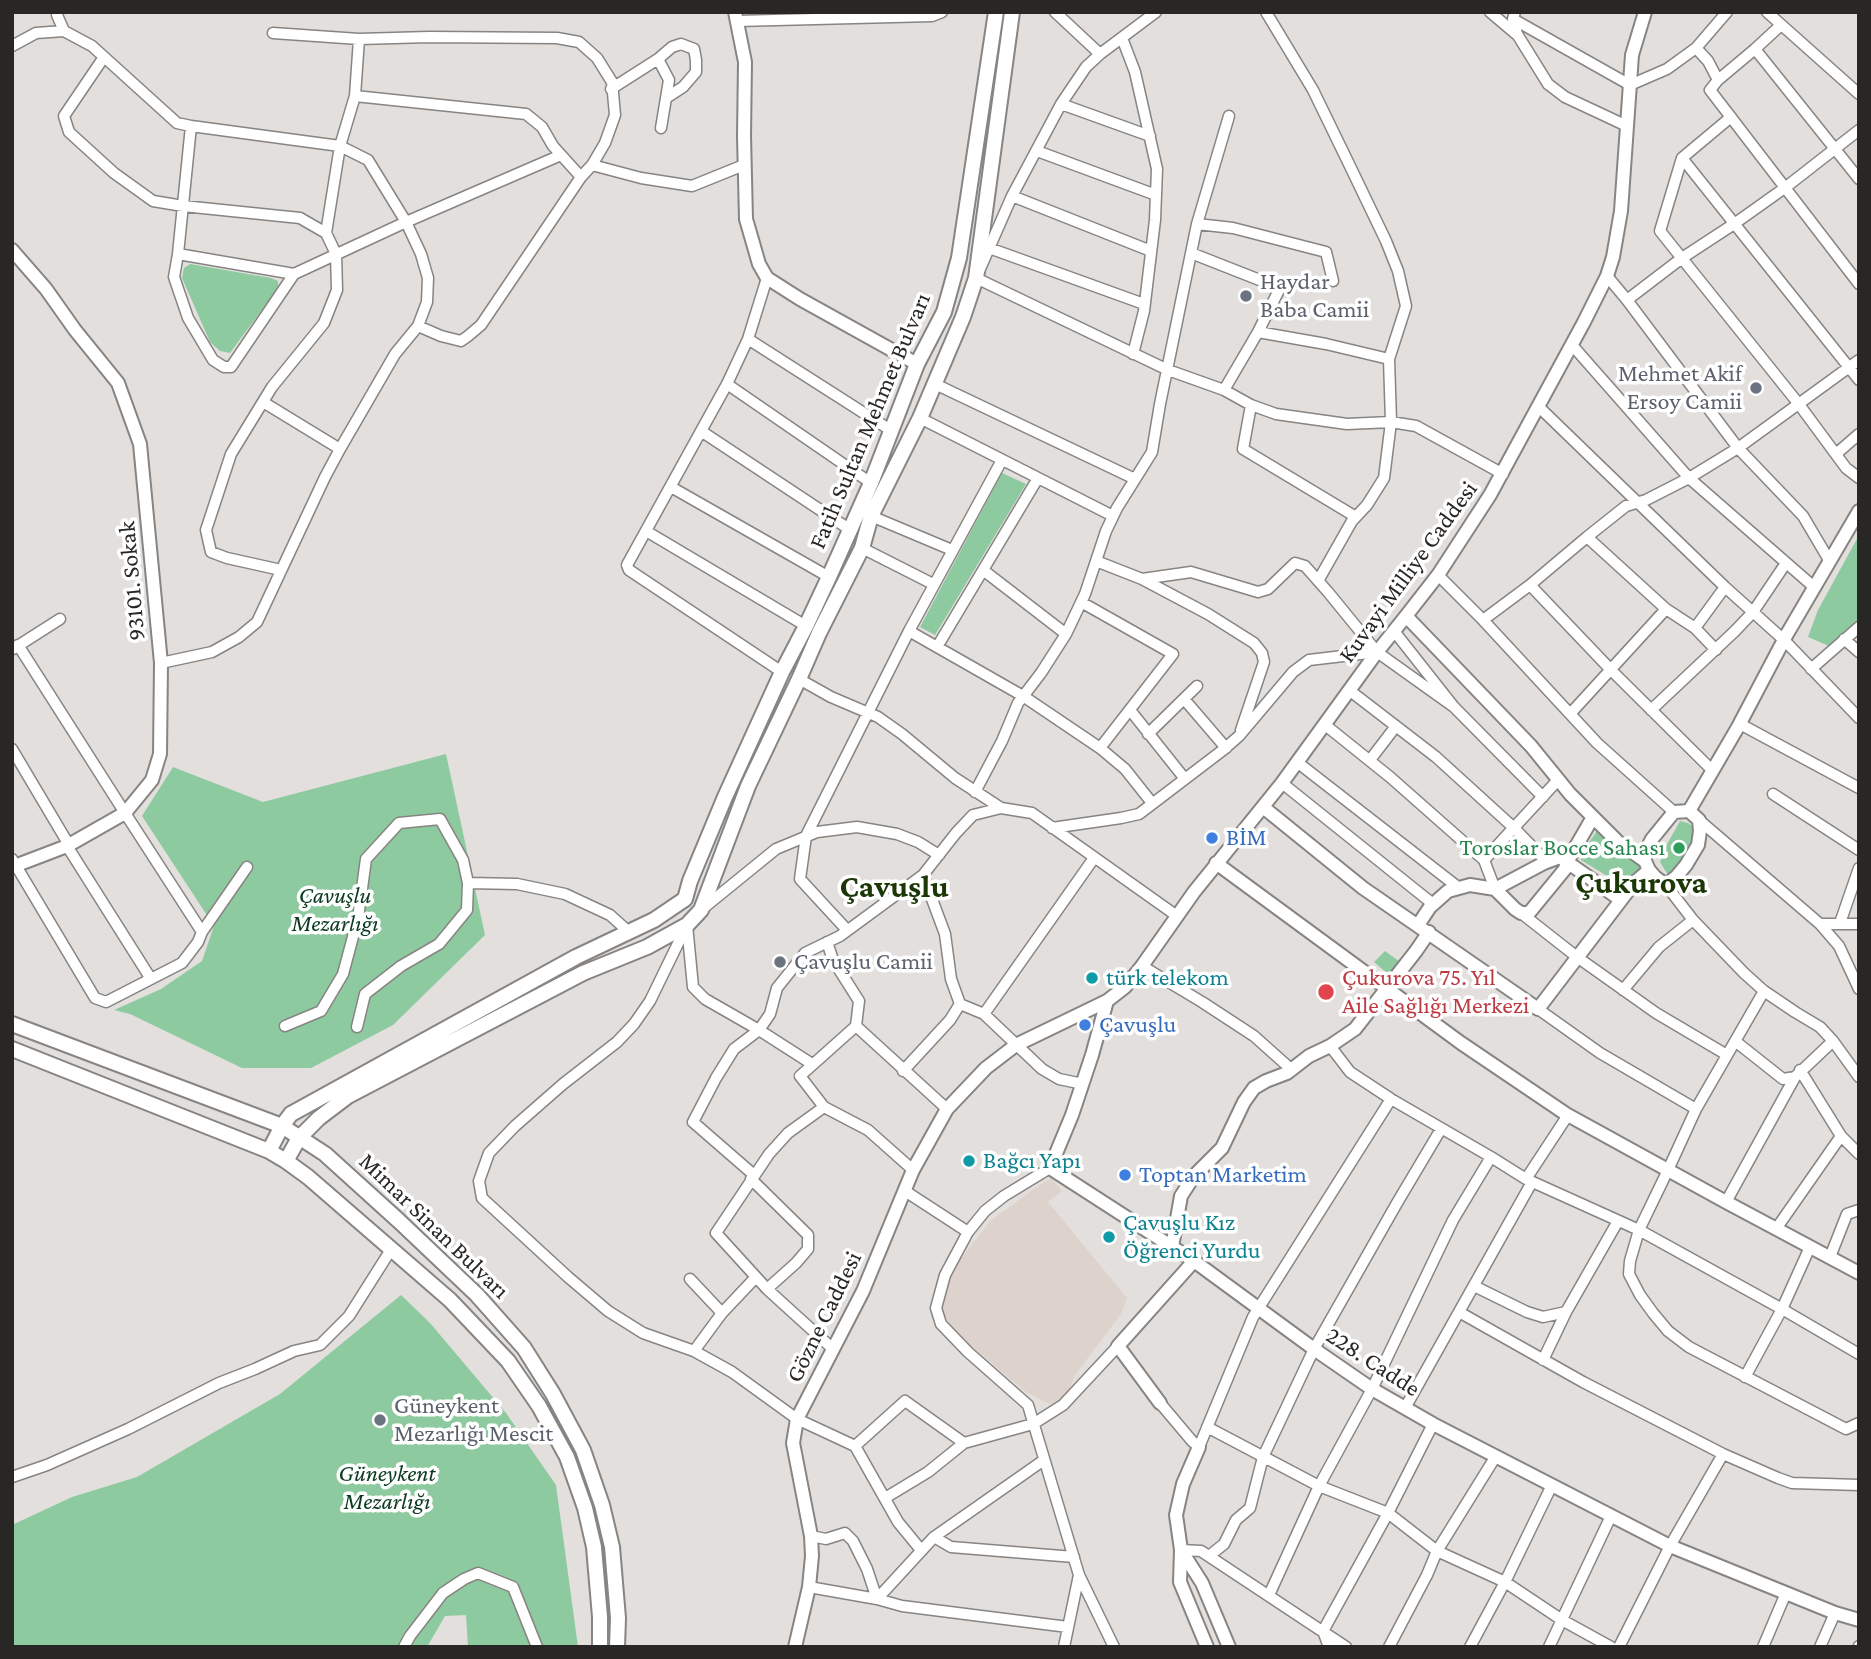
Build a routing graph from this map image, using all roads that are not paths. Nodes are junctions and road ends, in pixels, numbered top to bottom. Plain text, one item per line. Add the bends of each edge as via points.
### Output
1 (58, 12) edge
2 (942, 12) edge
3 (996, 12) edge
4 (1012, 12) edge
5 (1055, 12) edge
6 (1266, 12) edge
7 (1490, 12) edge
8 (1727, 12) edge
9 (1767, 12) edge
10 (1150, 14) edge
11 (1641, 14) edge
12 (1514, 16) edge
13 (736, 17) edge
14 (1781, 25) junction
15 (64, 31) junction
16 (273, 33) dead end
17 (1517, 34) junction
18 (1122, 38) junction
19 (359, 39) junction
20 (12, 46) edge
21 (1696, 48) junction
22 (1755, 49) junction
23 (1100, 54) junction
24 (104, 57) junction
25 (658, 59) junction
26 (1718, 80) junction
27 (1630, 85) junction
28 (611, 89) junction
29 (1859, 94) edge
30 (355, 96) junction
31 (666, 98) junction
32 (1061, 104) junction
33 (1229, 116) dead end
34 (1731, 117) junction
35 (191, 126) junction
36 (1627, 127) junction
37 (661, 128) dead end
38 (1859, 131) edge
39 (1150, 136) junction
40 (340, 146) junction
41 (1835, 148) junction
42 (1037, 150) junction
43 (561, 155) junction
44 (1682, 158) junction
45 (592, 165) junction
46 (744, 165) junction
47 (581, 177) junction
48 (1859, 179) edge
49 (1786, 187) junction
50 (1156, 195) junction
51 (1012, 197) junction
52 (183, 206) junction
53 (406, 222) junction
54 (1197, 224) junction
55 (1734, 224) junction
56 (326, 233) junction
57 (989, 248) junction
58 (12, 250) edge
59 (1151, 251) junction
60 (1191, 253) junction
61 (178, 254) junction
62 (336, 254) junction
63 (1682, 258) junction
64 (294, 274) junction
65 (1606, 276) junction
66 (767, 278) junction
67 (976, 278) junction
68 (1333, 281) dead end
69 (1859, 284) edge
70 (1627, 300) junction
71 (1144, 304) junction
72 (418, 326) junction
73 (1258, 332) junction
74 (748, 339) junction
75 (1572, 345) junction
76 (1133, 354) junction
77 (1389, 359) junction
78 (1859, 360) edge
79 (917, 364) junction
80 (1849, 367) junction
81 (1168, 370) junction
82 (1859, 380) edge
83 (727, 384) junction
84 (935, 384) junction
85 (1224, 390) junction
86 (263, 402) junction
87 (1798, 403) junction
88 (1251, 405) junction
89 (1539, 407) junction
90 (920, 418) junction
91 (1391, 422) junction
92 (701, 431) junction
93 (892, 431) junction
94 (1859, 434) edge
95 (1738, 448) junction
96 (340, 449) junction
97 (1836, 454) junction
98 (1002, 460) junction
99 (1503, 474) junction
100 (1038, 478) junction
101 (1689, 478) junction
102 (1859, 478) edge
103 (1135, 479) junction
104 (871, 483) junction
105 (671, 486) junction
106 (1637, 503) junction
107 (871, 516) junction
108 (1113, 516) junction
109 (1356, 517) junction
110 (1857, 517) edge
111 (849, 529) junction
112 (646, 531) junction
113 (1587, 537) junction
114 (862, 548) junction
115 (952, 550) junction
116 (1829, 560) junction
117 (1096, 561) junction
118 (1786, 563) junction
119 (281, 570) junction
120 (983, 570) junction
121 (1438, 575) junction
122 (829, 577) junction
123 (1142, 579) junction
124 (1318, 581) junction
125 (933, 584) junction
126 (1530, 585) junction
127 (1725, 587) junction
128 (1814, 587) junction
129 (1081, 602) junction
130 (1666, 609) junction
131 (1753, 612) junction
132 (1406, 616) junction
133 (60, 619) dead end
134 (1483, 620) junction
135 (806, 626) junction
136 (1859, 627) edge
137 (1695, 628) junction
138 (909, 631) junction
139 (1394, 631) junction
140 (1066, 634) junction
141 (1844, 639) junction
142 (1784, 640) junction
143 (15, 647) edge
144 (936, 647) junction
145 (1716, 650) junction
146 (1377, 652) junction
147 (1859, 653) edge
148 (161, 663) junction
149 (1811, 668) junction
150 (1612, 671) junction
151 (782, 672) junction
152 (799, 679) junction
153 (1197, 686) dead end
154 (1349, 690) junction
155 (1023, 696) junction
156 (1184, 699) junction
157 (1454, 707) junction
158 (1130, 710) junction
159 (1651, 710) junction
160 (866, 712) junction
161 (1570, 715) junction
162 (1859, 718) edge
163 (1324, 724) junction
164 (1740, 724) junction
165 (1396, 726) junction
166 (1148, 734) junction
167 (1239, 736) junction
168 (1226, 747) junction
169 (1100, 748) junction
170 (12, 749) edge
171 (1370, 760) junction
172 (1297, 762) junction
173 (1713, 771) junction
174 (1185, 779) junction
175 (1559, 780) junction
176 (1282, 783) junction
177 (1859, 788) edge
178 (975, 792) junction
179 (1773, 794) dead end
180 (1543, 797) junction
181 (1153, 803) junction
182 (1263, 807) junction
183 (1001, 808) junction
184 (1674, 811) junction
185 (125, 813) junction
186 (1694, 815) junction
187 (1593, 817) junction
188 (1052, 828) junction
189 (1514, 828) junction
190 (806, 836) junction
191 (68, 846) junction
192 (1859, 850) edge
193 (939, 855) junction
194 (1094, 858) junction
195 (1484, 860) junction
196 (1547, 862) junction
197 (1567, 862) junction
198 (1216, 863) junction
199 (14, 864) edge
200 (1647, 865) junction
201 (247, 867) dead end
202 (1859, 868) edge
203 (923, 875) junction
204 (468, 883) junction
205 (1666, 885) junction
206 (1459, 888) junction
207 (1495, 889) junction
208 (1621, 900) junction
209 (1433, 904) junction
210 (701, 910) junction
211 (1521, 913) junction
212 (1177, 916) junction
213 (1693, 920) junction
214 (1840, 923) junction
215 (1820, 924) junction
216 (1859, 924) edge
217 (687, 925) junction
218 (1423, 928) junction
219 (847, 930) junction
220 (202, 932) junction
221 (629, 932) junction
222 (827, 942) junction
223 (1577, 957) junction
224 (1142, 966) junction
225 (151, 979) junction
226 (1386, 989) junction
227 (1859, 989) edge
228 (1623, 990) junction
229 (1764, 991) junction
230 (1107, 1001) junction
231 (960, 1003) junction
232 (1538, 1009) junction
233 (984, 1014) junction
234 (12, 1024) edge
235 (285, 1026) dead end
236 (856, 1026) junction
237 (357, 1027) dead end
238 (759, 1030) junction
239 (1735, 1041) junction
240 (1833, 1041) junction
241 (1016, 1045) junction
242 (1330, 1046) junction
243 (12, 1049) edge
244 (1727, 1055) junction
245 (813, 1064) junction
246 (1854, 1064) edge
247 (1292, 1070) junction
248 (903, 1071) junction
249 (1797, 1073) junction
250 (1859, 1077) edge
251 (1083, 1084) junction
252 (1391, 1099) junction
253 (824, 1107) junction
254 (1696, 1109) junction
255 (947, 1110) junction
256 (1569, 1115) junction
257 (282, 1126) junction
258 (1441, 1129) junction
259 (1840, 1136) junction
260 (299, 1138) junction
261 (269, 1151) junction
262 (1859, 1154) edge
263 (1491, 1157) junction
264 (286, 1161) junction
265 (1050, 1168) junction
266 (913, 1170) junction
267 (1668, 1170) junction
268 (753, 1177) junction
269 (1529, 1181) junction
270 (905, 1191) junction
271 (1726, 1202) junction
272 (1859, 1210) edge
273 (1618, 1221) junction
274 (1776, 1229) junction
275 (1639, 1230) junction
276 (968, 1232) junction
277 (1172, 1247) junction
278 (1810, 1247) junction
279 (391, 1248) junction
280 (1830, 1257) junction
281 (1194, 1261) junction
282 (1859, 1273) edge
283 (756, 1277) junction
284 (690, 1279) dead end
285 (1474, 1286) junction
286 (767, 1289) junction
287 (1259, 1309) junction
288 (1782, 1309) junction
289 (722, 1312) junction
290 (1459, 1312) junction
291 (1566, 1312) junction
292 (1118, 1346) junction
293 (833, 1349) junction
294 (1314, 1349) junction
295 (694, 1351) junction
296 (1859, 1354) edge
297 (1543, 1360) junction
298 (1745, 1377) junction
299 (1372, 1389) junction
300 (1160, 1403) joint
301 (1405, 1408) junction
302 (797, 1419) junction
303 (1859, 1423) edge
304 (1033, 1424) junction
305 (1433, 1424) junction
306 (1207, 1427) junction
307 (964, 1443) junction
308 (855, 1446) junction
309 (1199, 1447) junction
310 (1723, 1454) junction
311 (1496, 1456) junction
312 (1263, 1457) junction
313 (1044, 1460) junction
314 (12, 1478) edge
315 (1552, 1485) junction
316 (1859, 1485) edge
317 (1319, 1486) junction
318 (885, 1498) junction
319 (1388, 1513) junction
320 (1611, 1516) junction
321 (811, 1536) junction
322 (934, 1536) junction
323 (1670, 1546) junction
324 (921, 1550) junction
325 (1181, 1550) junction
326 (1437, 1551) junction
327 (1209, 1556) junction
328 (1074, 1557) junction
329 (1079, 1574) junction
330 (1505, 1582) junction
331 (809, 1587) junction
332 (1786, 1593) junction
333 (1269, 1595) junction
334 (877, 1599) junction
335 (1835, 1613) junction
336 (1562, 1620) junction
337 (1859, 1620) edge
338 (1068, 1627) junction
339 (1323, 1631) junction
340 (798, 1645) edge
341 (404, 1647) edge
342 (537, 1647) edge
343 (600, 1647) edge
344 (617, 1647) edge
345 (1064, 1647) edge
346 (1114, 1647) edge
347 (1208, 1647) edge
348 (1229, 1647) edge
349 (1329, 1647) edge
350 (1346, 1647) edge
351 (1390, 1647) edge
352 (1469, 1647) edge
353 (1549, 1647) edge
354 (1611, 1647) edge
355 (1619, 1647) edge
356 (1763, 1647) edge
357 (1820, 1647) edge

1 - 15 street
2 - 13 street via 932,16
3 - 79 main road, Fatih Sultan Mehmet Bulvarı via 959,258 944,312
4 - 67 main road
5 - 23 street
6 - 77 street via 1313,90 1398,271 1406,306
7 - 17 street
8 - 21 street
9 - 14 street
10 - 18 street
11 - 27 street, Kuvayi Milliye Caddesi
12 - 17 street
12 - 27 street
13 - 46 street via 745,62
14 - 22 street
14 - 29 street
15 - 20 street via 36,33
15 - 24 street
16 - 19 street
17 - 36 street via 1548,84
18 - 23 street
18 - 39 street
19 - 28 street via 557,38 579,42 597,58 612,82
19 - 30 street
21 - 26 street
21 - 27 street via 1667,69
22 - 26 street
22 - 41 street
23 - 32 street
24 - 35 street via 177,122
24 - 52 street via 64,116 69,132 153,201
25 - 28 street
25 - 31 street via 669,80
25 - 31 street via 681,44 694,49 696,72
26 - 34 street via 1710,90
27 - 36 street, Kuvayi Milliye Caddesi
28 - 45 street via 615,115
30 - 40 street
30 - 43 street via 526,114 542,127
31 - 37 street
32 - 39 street
32 - 42 street
33 - 54 street
34 - 44 street
34 - 49 street
35 - 40 street
35 - 52 street
36 - 65 street, Kuvayi Milliye Caddesi via 1621,211
38 - 41 street
39 - 50 street via 1157,169
40 - 53 street via 368,160
40 - 56 street
41 - 48 street
41 - 49 street
42 - 50 street
42 - 51 street
43 - 47 street
43 - 53 street
44 - 55 street
44 - 63 street via 1660,231
45 - 46 street via 692,186
45 - 47 street
46 - 66 street via 746,219
47 - 72 street via 481,325 461,341
49 - 55 street
49 - 69 street
50 - 59 street
51 - 57 street
51 - 59 street
52 - 56 street via 300,218
52 - 61 street
53 - 62 street
53 - 72 street via 428,278 427,302
54 - 60 street
54 - 68 street via 1233,228 1326,252
55 - 63 street
55 - 80 street
56 - 62 street
57 - 67 street
57 - 71 street
58 - 148 street, 93101. Sokak via 117,383 140,444
59 - 71 street
60 - 73 street via 1280,289
60 - 81 street
61 - 64 street
61 - 64 street via 174,277 188,318 213,360 224,367 231,367
62 - 64 street
62 - 86 street via 337,290 324,323
63 - 70 street
63 - 87 street
65 - 70 street
65 - 75 street, Kuvayi Milliye Caddesi
66 - 74 street
66 - 79 street
67 - 76 street
67 - 84 main road
70 - 95 street
71 - 76 street
72 - 96 street via 395,354
73 - 77 street
73 - 85 street
74 - 83 street
74 - 93 street
75 - 89 street, Kuvayi Milliye Caddesi
75 - 101 street
76 - 81 street
77 - 91 street
78 - 80 street
79 - 93 main road, Fatih Sultan Mehmet Bulvarı
80 - 82 street
80 - 87 street
81 - 85 street
81 - 103 street via 1152,452
83 - 92 street
83 - 104 street
84 - 90 main road
84 - 103 street
85 - 88 street
86 - 96 street
86 - 119 street via 231,454 206,530 211,552
87 - 95 street
87 - 97 street
88 - 91 street via 1276,414 1346,424
88 - 109 street via 1243,449
89 - 99 street, Kuvayi Milliye Caddesi
89 - 106 street
90 - 98 street
90 - 107 main road
91 - 99 street via 1416,426
91 - 109 street via 1384,478
92 - 105 street
92 - 111 street
93 - 104 main road, Fatih Sultan Mehmet Bulvarı
94 - 97 street
95 - 101 street
95 - 116 street via 1803,516
96 - 119 street
97 - 102 street
98 - 100 street
98 - 115 street
99 - 121 street, Kuvayi Milliye Caddesi
100 - 108 street
100 - 120 street
101 - 106 street
101 - 118 street
103 - 108 street
104 - 111 main road, Fatih Sultan Mehmet Bulvarı
105 - 112 street
105 - 122 street
106 - 113 street via 1626,506
106 - 127 street
107 - 114 main road
107 - 115 street
108 - 117 street
109 - 124 street
110 - 116 street
111 - 122 main road, Fatih Sultan Mehmet Bulvarı
112 - 135 street
112 - 151 street via 627,565 629,570
113 - 126 street
113 - 130 street
114 - 125 street
114 - 152 main road
115 - 125 street
116 - 128 street
117 - 123 street
117 - 129 street
118 - 128 street
118 - 131 street
119 - 148 street via 257,622 239,637 212,652
120 - 140 street
120 - 144 street
121 - 132 street, Kuvayi Milliye Caddesi
121 - 134 street
122 - 135 main road, Fatih Sultan Mehmet Bulvarı
123 - 124 street via 1191,572 1258,592 1268,589 1295,562
123 - 167 street via 1208,614 1262,653 1264,662
124 - 146 street
125 - 138 street
126 - 134 street
126 - 150 street
127 - 131 street
127 - 137 street
128 - 142 street
129 - 140 street
129 - 158 street via 1173,654
130 - 137 street
130 - 150 street
131 - 142 street
131 - 145 street
132 - 139 street, Kuvayi Milliye Caddesi
132 - 175 street
133 - 143 street
134 - 161 street
135 - 151 main road, Fatih Sultan Mehmet Bulvarı
136 - 141 street
137 - 145 street
138 - 144 street
138 - 160 street
139 - 146 street, Kuvayi Milliye Caddesi
139 - 157 street
140 - 155 street
141 - 147 street
141 - 149 street
142 - 149 street
142 - 164 street
143 - 185 street
144 - 155 street
145 - 159 street
146 - 154 street, Kuvayi Milliye Caddesi
146 - 157 street
146 - 167 street via 1309,660 1293,672
148 - 185 street, 93101. Sokak via 160,754 152,780
149 - 162 street
150 - 159 street
150 - 161 street
151 - 221 main road, Fatih Sultan Mehmet Bulvarı via 685,899
152 - 160 street
152 - 210 main road via 748,786
153 - 156 street
154 - 163 street, Kuvayi Milliye Caddesi
154 - 165 street
155 - 169 street
155 - 178 street
156 - 166 street
156 - 168 street
157 - 180 street
158 - 166 street
158 - 169 street
159 - 173 street
160 - 178 street via 902,734
160 - 190 street
161 - 184 street
163 - 171 street
163 - 172 street, Kuvayi Milliye Caddesi
164 - 173 street
164 - 177 street
165 - 171 street
165 - 189 street
166 - 174 street
167 - 168 street
168 - 174 street
169 - 181 street
170 - 191 street
171 - 195 street
172 - 176 street, Kuvayi Milliye Caddesi
172 - 206 street
173 - 186 street
174 - 181 street
175 - 180 street
175 - 187 street
176 - 182 street, Kuvayi Milliye Caddesi
176 - 209 street
178 - 183 street
179 - 192 street
180 - 189 street
181 - 188 street via 1139,814
182 - 198 street, Kuvayi Milliye Caddesi
182 - 218 street via 1363,888
183 - 188 street via 1032,813
183 - 193 street via 973,815
184 - 186 street
184 - 200 street via 1645,852
185 - 191 street, 93101. Sokak
185 - 220 street
186 - 205 street via 1700,831 1698,845
186 - 215 street
187 - 197 street
187 - 200 street
188 - 194 street
189 - 195 street
189 - 196 street
190 - 193 street via 857,827 897,834
190 - 210 street via 776,849
190 - 219 street via 800,879
191 - 199 street, 93101. Sokak
191 - 225 street
193 - 203 street
194 - 212 street
194 - 233 street
195 - 207 street
196 - 197 street via 1560,857
196 - 207 street
197 - 208 street
197 - 211 street via 1529,913
198 - 212 street, Kuvayi Milliye Caddesi
198 - 226 street
199 - 225 street via 95,998 106,1002
200 - 205 street
200 - 208 street
201 - 220 street
202 - 214 street
203 - 219 street
203 - 231 street via 945,934 951,979
204 - 221 street via 517,884 565,894 610,915
204 - 235 street via 463,860 440,819 399,823 366,859 358,918 343,974 321,1011
204 - 237 street via 467,910 439,944 365,994
205 - 213 street
206 - 207 street
206 - 209 street
207 - 211 street
208 - 223 street
209 - 218 street
210 - 217 main road
211 - 223 street
212 - 224 street, Kuvayi Milliye Caddesi
213 - 228 street via 1659,947
213 - 229 street
214 - 215 street
214 - 216 street
215 - 227 street via 1839,946
217 - 238 street via 693,987 705,999
217 - 260 main road via 583,973 348,1096
217 - 295 street via 634,1024 514,1126 489,1153 479,1181 482,1198 608,1311 643,1333
218 - 226 street
218 - 232 street
219 - 222 street
220 - 225 street via 182,963
221 - 257 main road, Fatih Sultan Mehmet Bulvarı via 303,1108
222 - 236 street via 859,1001
222 - 238 street via 805,953 777,989 770,1014
223 - 228 street
223 - 232 street
224 - 230 street, Kuvayi Milliye Caddesi
224 - 247 street via 1254,1036
226 - 242 street via 1356,1030
226 - 256 street
228 - 244 street
229 - 239 street
229 - 240 street via 1820,1027
230 - 241 street, Kuvayi Milliye Caddesi
230 - 251 street
231 - 233 street
231 - 248 street
232 - 254 street via 1600,1053
233 - 241 street
234 - 257 main road, Mimar Sinan Bulvarı
236 - 245 street
236 - 248 street
238 - 245 street
238 - 268 street via 734,1049 693,1122
239 - 244 street
239 - 249 street via 1783,1079
240 - 246 street
240 - 249 street
241 - 251 street via 1059,1079
241 - 255 street, Gözne Caddesi via 986,1068
242 - 247 street
242 - 252 street via 1350,1072
243 - 261 main road, Mimar Sinan Bulvarı
244 - 254 street
245 - 253 street via 800,1076
246 - 250 street
247 - 277 street via 1254,1088 1244,1102 1222,1148 1181,1196
248 - 255 street
249 - 259 street
249 - 271 street
251 - 265 street
252 - 258 street
252 - 287 street
253 - 266 street via 867,1130
253 - 268 street via 788,1133
254 - 267 street
255 - 266 street, Gözne Caddesi
256 - 267 street
256 - 269 street
257 - 260 main road, Mimar Sinan Bulvarı
257 - 261 main road
258 - 263 street
258 - 294 street
259 - 262 street
259 - 274 street
260 - 264 main road
260 - 344 main road, Mimar Sinan Bulvarı via 325,1154 477,1295 524,1348 554,1394 583,1450 602,1506 616,1583
261 - 264 main road, Mimar Sinan Bulvarı
263 - 269 street
263 - 299 street via 1453,1220
264 - 279 main road, Mimar Sinan Bulvarı
265 - 276 street via 1004,1196
265 - 277 street, 228. Cadde
266 - 270 street, Gözne Caddesi
267 - 271 street
267 - 275 street
268 - 283 street via 716,1233
268 - 286 street via 808,1235 808,1249
269 - 273 street
269 - 285 street
270 - 276 street
270 - 293 street, Gözne Caddesi
271 - 274 street
272 - 280 street via 1847,1214
273 - 275 street
273 - 291 street
274 - 278 street
275 - 288 street
275 - 298 street via 1629,1274 1640,1295 1668,1331
276 - 304 street via 945,1275 936,1308 941,1324 1028,1405
277 - 281 street, 228. Cadde
278 - 280 street
278 - 288 street
279 - 314 street via 349,1316 320,1345 294,1351 219,1383 128,1429
279 - 343 main road, Mimar Sinan Bulvarı via 450,1300 508,1361 567,1457 594,1547
280 - 282 street
281 - 287 street, 228. Cadde
281 - 292 street
283 - 286 street
283 - 289 street
284 - 289 street
285 - 290 street
285 - 291 street via 1535,1315
286 - 293 street
287 - 294 street, 228. Cadde
287 - 306 street
288 - 296 street
288 - 298 street
289 - 295 street
290 - 297 street
290 - 301 street
291 - 297 street
292 - 300 street
292 - 304 street via 1063,1405
293 - 302 street, Gözne Caddesi
294 - 299 street, 228. Cadde
294 - 312 street
295 - 302 street
297 - 310 street
298 - 303 street via 1846,1429
299 - 301 street, 228. Cadde
299 - 317 street
300 - 309 street
301 - 305 street, 228. Cadde
302 - 308 street
302 - 321 street, Gözne Caddesi via 793,1443
304 - 307 street
304 - 313 street
305 - 311 street, 228. Cadde
305 - 319 street
306 - 309 street
306 - 312 street
307 - 308 street via 905,1401
307 - 318 street
308 - 318 street
309 - 325 street via 1176,1516
310 - 316 street via 1791,1483
310 - 323 street
311 - 315 street, 228. Cadde
311 - 326 street
312 - 317 street
312 - 327 street via 1250,1508 1236,1520 1224,1544
313 - 322 street
313 - 328 street
315 - 320 street, 228. Cadde
315 - 330 street
317 - 319 street
317 - 333 street
318 - 324 street
319 - 326 street
319 - 339 street
320 - 323 street, 228. Cadde
320 - 336 street
321 - 331 street, Gözne Caddesi
321 - 334 street via 826,1539 845,1533 867,1569
322 - 324 street
322 - 328 street via 951,1546
323 - 332 street, 228. Cadde
323 - 355 street
324 - 334 street
325 - 327 street
325 - 347 street via 1180,1582
325 - 348 street via 1202,1583
326 - 330 street
326 - 351 street
327 - 333 street
328 - 329 street
329 - 338 street
329 - 346 street
330 - 336 street
330 - 352 street
331 - 334 street
331 - 340 street, Gözne Caddesi
332 - 335 street, 228. Cadde
332 - 356 street
333 - 339 street
334 - 338 street
335 - 337 street, 228. Cadde
335 - 357 street
336 - 353 street
336 - 354 street
338 - 345 street
339 - 349 street
339 - 350 street
341 - 342 street via 443,1593 478,1573 513,1587

